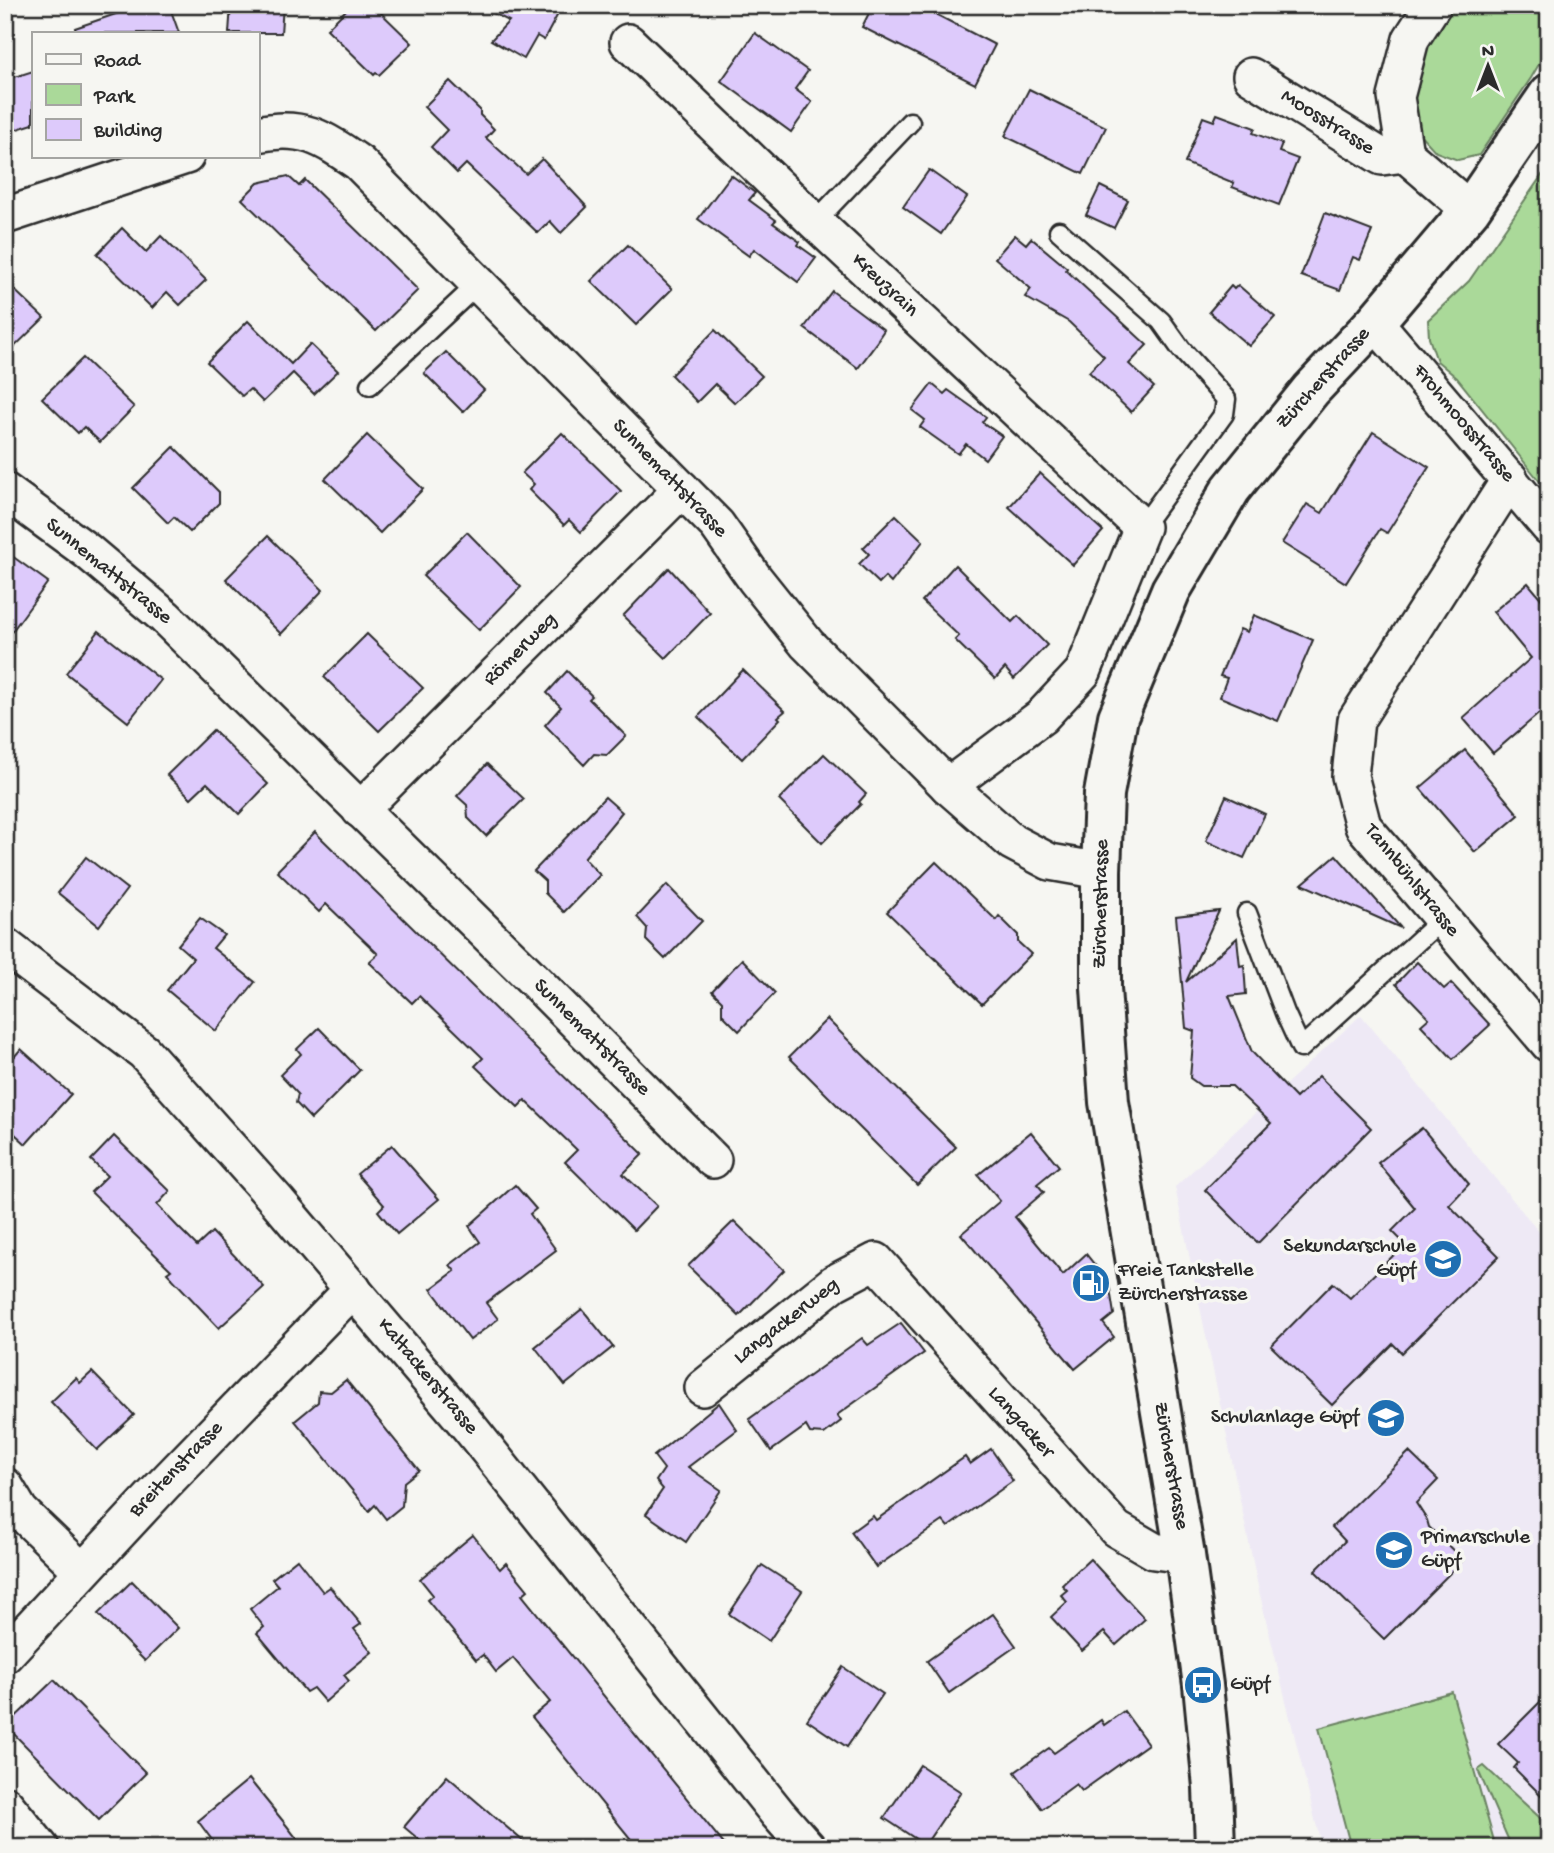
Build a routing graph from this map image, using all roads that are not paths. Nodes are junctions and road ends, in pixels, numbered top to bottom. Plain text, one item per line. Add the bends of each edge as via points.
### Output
1 (1433, 5) edge
2 (628, 42) dead end
3 (1251, 76) dead end
4 (1549, 94) edge
5 (910, 122) dead end
6 (259, 134) edge
7 (1405, 154) junction
8 (180, 158) edge
9 (1470, 210) junction
10 (5, 216) edge
11 (815, 222) junction
12 (1059, 231) dead end
13 (478, 284) junction
14 (1375, 322) junction
15 (370, 385) dead end
16 (1510, 480) junction
17 (682, 489) junction
18 (5, 491) edge
19 (1142, 527) junction
20 (1549, 527) edge
21 (948, 786) junction
22 (360, 810) junction
23 (1101, 871) junction
24 (1247, 913) dead end
25 (1441, 920) junction
26 (5, 946) edge
27 (1549, 1044) edge
28 (713, 1160) dead end
29 (876, 1261) joint
30 (353, 1289) junction
31 (702, 1388) dead end
32 (5, 1486) edge
33 (1185, 1555) junction
34 (82, 1571) junction
35 (5, 1655) edge
36 (5, 1804) edge
37 (41, 1848) edge
38 (808, 1848) edge
39 (1215, 1848) edge

1 - 7 street, Moosstrasse via 1411,39 1396,97
2 - 11 street, Kreuzrain
3 - 7 street, Moosstrasse via 1382,157
4 - 9 main road, Zürcherstrasse
5 - 11 lane
6 - 13 street, Sunnemattstrasse via 299,130 332,144 359,163
7 - 9 street, Moosstrasse
8 - 10 street
9 - 14 main road, Zürcherstrasse
11 - 19 street, Kreuzrain
12 - 19 lane via 1161,321 1226,399 1224,414
13 - 15 lane
13 - 17 street, Sunnemattstrasse
14 - 16 street, Frohmoosstrasse
14 - 23 main road, Zürcherstrasse via 1311,390 1231,489 1171,590 1118,717 1104,794
16 - 20 street, Frohmoosstrasse
16 - 25 street, Tannbühlstrasse via 1356,720 1350,776 1363,826
17 - 21 street, Sunnemattstrasse via 717,525 807,644
17 - 22 street, Römerweg
18 - 22 street, Sunnemattstrasse via 87,551 165,617
19 - 21 street via 1083,672 1041,717
21 - 23 street, Sunnemattstrasse via 1012,842 1050,862
22 - 28 street, Sunnemattstrasse
23 - 33 main road, Zürcherstrasse via 1101,988 1109,1102
24 - 25 lane via 1301,1048
25 - 27 street, Tannbühlstrasse
26 - 30 street, Kaltackerstrasse via 144,1052
29 - 31 street, Langackerweg via 834,1283
29 - 33 street, Langacker via 1116,1529 1154,1551
30 - 34 street, Breitenstrasse
30 - 38 street, Kaltackerstrasse
32 - 34 street via 20,1511
33 - 39 main road, Zürcherstrasse via 1203,1685
34 - 35 street, Breitenstrasse
36 - 37 street

